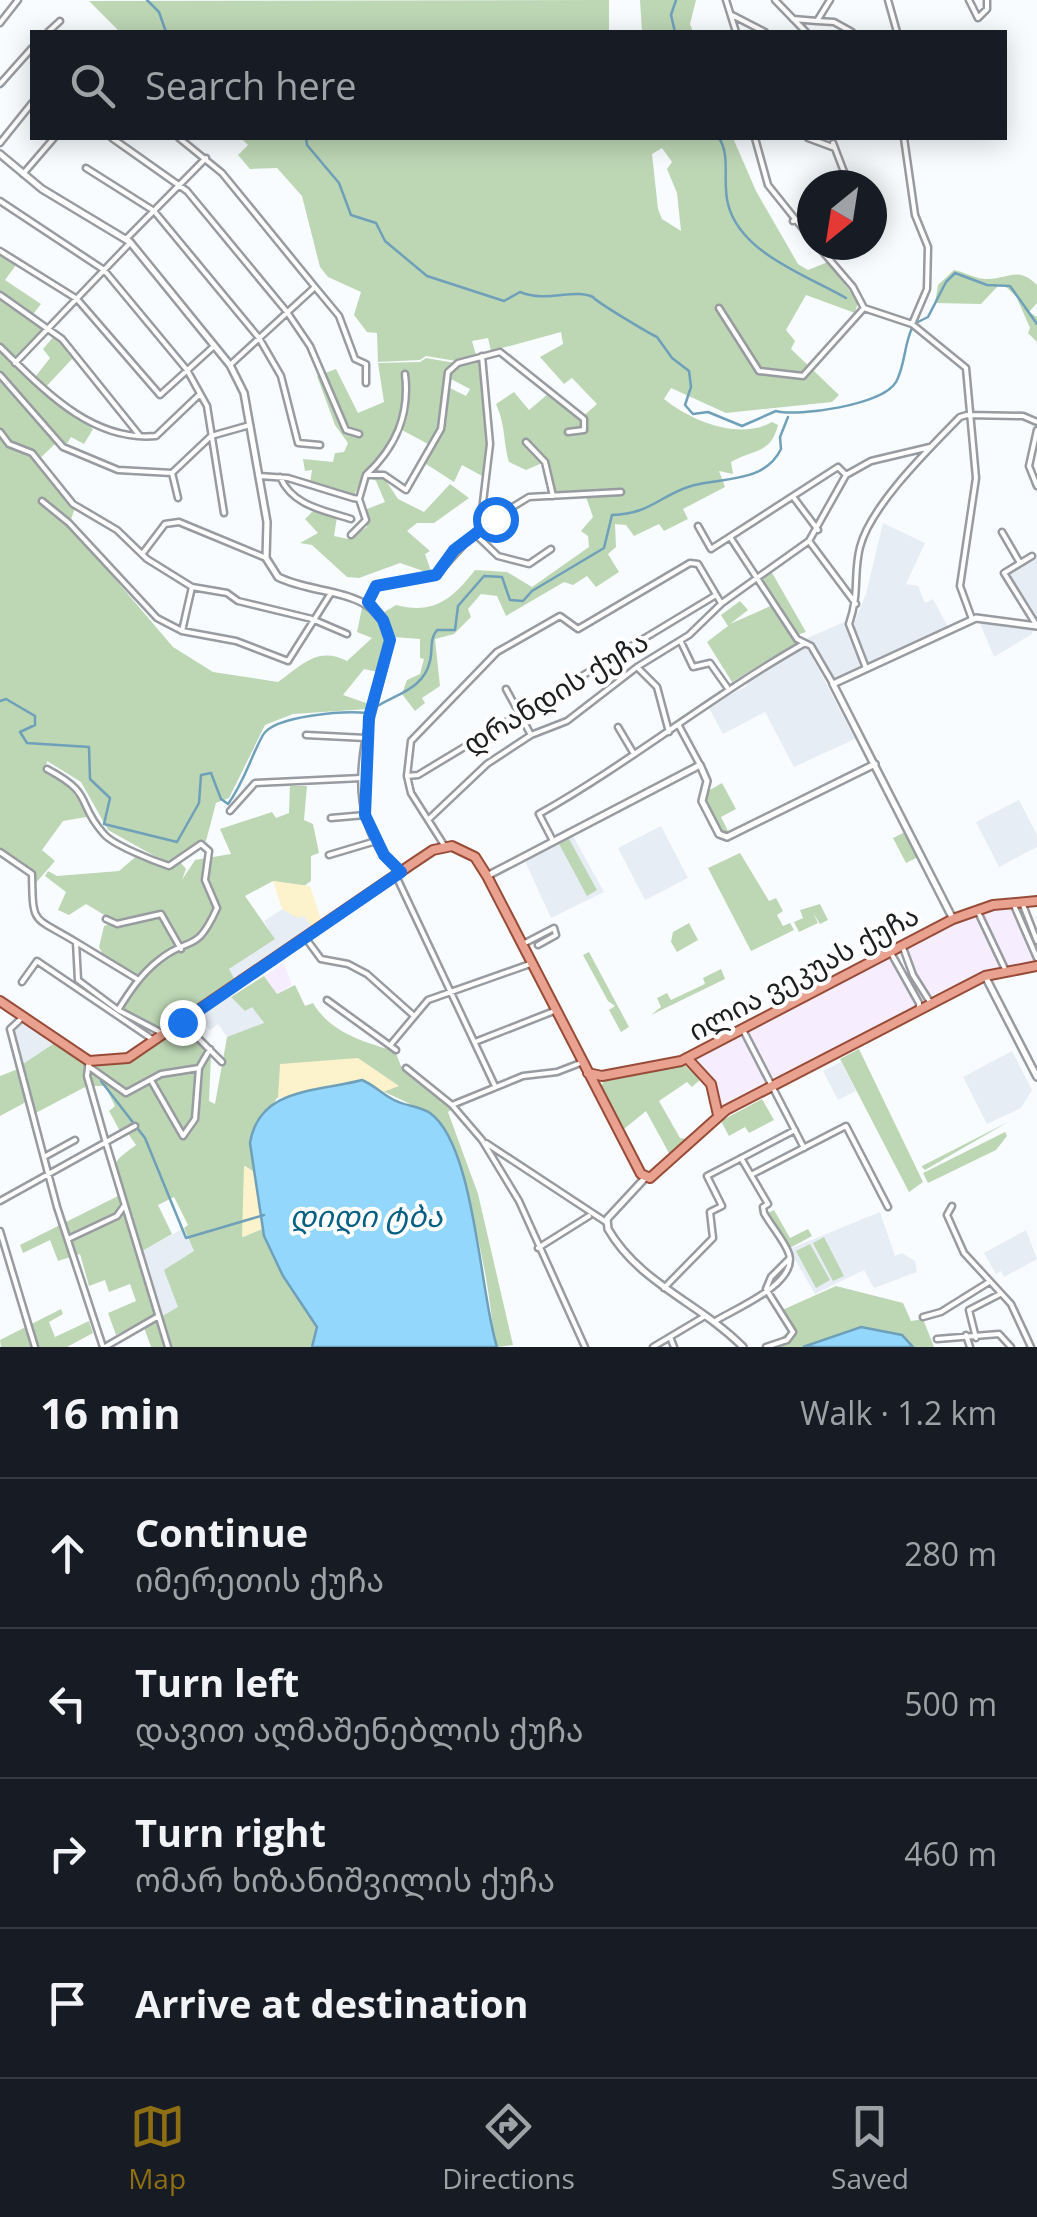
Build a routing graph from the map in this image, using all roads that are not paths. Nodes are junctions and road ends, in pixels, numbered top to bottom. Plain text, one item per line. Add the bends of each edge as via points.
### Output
1 (18, 0) edge
2 (726, 0) edge
3 (775, 0) edge
4 (830, 0) edge
5 (888, 0) edge
6 (968, 0) edge
7 (987, 0) edge
8 (732, 15) junction
9 (793, 19) junction
10 (60, 21) dead end
11 (817, 21) junction
12 (0, 22) edge
13 (50, 30) edge
14 (736, 30) edge
15 (761, 30) edge
16 (804, 30) edge
17 (848, 30) edge
18 (896, 30) edge
19 (30, 50) edge
20 (0, 84) edge
21 (30, 105) edge
22 (52, 140) edge
23 (115, 140) edge
24 (182, 140) edge
25 (757, 140) edge
26 (815, 140) edge
27 (904, 140) edge
28 (0, 142) edge
29 (0, 154) edge
30 (206, 158) junction
31 (86, 168) dead end
32 (843, 170) edge
33 (23, 174) junction
34 (180, 185) junction
35 (0, 201) edge
36 (154, 211) junction
37 (797, 219) edge
38 (794, 220) junction
39 (797, 223) edge
40 (128, 240) junction
41 (0, 251) edge
42 (829, 260) edge
43 (104, 270) junction
44 (315, 286) junction
45 (0, 295) edge
46 (77, 298) junction
47 (719, 308) dead end
48 (864, 308) junction
49 (287, 312) junction
50 (912, 324) junction
51 (50, 326) junction
52 (258, 338) junction
53 (215, 345) junction
54 (0, 347) edge
55 (482, 356) junction
56 (15, 364) junction
57 (230, 365) junction
58 (186, 370) junction
59 (406, 374) dead end
60 (0, 375) edge
61 (366, 383) dead end
62 (200, 394) junction
63 (967, 415) junction
64 (1037, 422) edge
65 (250, 425) junction
66 (1037, 430) edge
67 (0, 432) edge
68 (568, 432) dead end
69 (359, 434) dead end
70 (140, 436) junction
71 (211, 436) junction
72 (526, 442) dead end
73 (320, 445) dead end
74 (930, 447) junction
75 (172, 473) junction
76 (366, 475) junction
77 (846, 475) junction
78 (259, 476) junction
79 (280, 477) junction
80 (1037, 486) edge
81 (622, 492) dead end
82 (553, 496) junction
83 (794, 497) junction
84 (178, 498) dead end
85 (359, 499) junction
86 (42, 502) dead end
87 (224, 512) dead end
88 (351, 519) dead end
89 (698, 526) dead end
90 (480, 527) junction
91 (818, 530) junction
92 (1002, 532) dead end
93 (475, 534) junction
94 (352, 535) dead end
95 (730, 537) junction
96 (810, 542) junction
97 (550, 549) dead end
98 (142, 554) junction
99 (1032, 556) dead end
100 (266, 558) junction
101 (1020, 563) junction
102 (758, 580) junction
103 (192, 588) junction
104 (331, 593) junction
105 (716, 595) junction
106 (368, 602) junction
107 (722, 604) junction
108 (856, 604) junction
109 (312, 618) junction
110 (972, 620) junction
111 (1037, 626) edge
112 (182, 631) junction
113 (347, 634) dead end
114 (681, 641) junction
115 (805, 643) junction
116 (637, 667) junction
117 (866, 668) junction
118 (833, 684) junction
119 (727, 688) junction
120 (506, 689) dead end
121 (519, 713) junction
122 (679, 726) junction
123 (618, 727) dead end
124 (669, 733) junction
125 (306, 735) dead end
126 (531, 735) junction
127 (366, 738) junction
128 (634, 754) junction
129 (875, 764) junction
130 (700, 765) junction
131 (47, 768) dead end
132 (407, 776) junction
133 (364, 778) junction
134 (230, 811) dead end
135 (365, 815) junction
136 (331, 818) dead end
137 (430, 818) junction
138 (376, 840) junction
139 (553, 841) junction
140 (444, 846) junction
141 (0, 852) edge
142 (329, 856) dead end
143 (398, 873) junction
144 (486, 876) junction
145 (1013, 902) junction
146 (1025, 902) junction
147 (1037, 902) edge
148 (977, 910) junction
149 (106, 919) dead end
150 (954, 919) junction
151 (306, 937) junction
152 (1037, 940) edge
153 (76, 942) junction
154 (536, 942) dead end
155 (902, 946) junction
156 (181, 949) junction
157 (523, 949) junction
158 (889, 952) junction
159 (1037, 962) edge
160 (530, 964) junction
161 (1005, 969) junction
162 (985, 976) junction
163 (138, 979) junction
164 (22, 982) dead end
165 (450, 991) junction
166 (327, 1000) dead end
167 (0, 1001) edge
168 (932, 1003) junction
169 (118, 1010) junction
170 (555, 1010) junction
171 (919, 1010) junction
172 (413, 1015) junction
173 (24, 1016) junction
174 (182, 1022) junction
175 (742, 1028) junction
176 (164, 1034) junction
177 (154, 1040) junction
178 (476, 1042) junction
179 (392, 1043) junction
180 (210, 1049) junction
181 (396, 1050) dead end
182 (686, 1058) junction
183 (222, 1062) dead end
184 (583, 1062) junction
185 (88, 1064) junction
186 (199, 1068) junction
187 (406, 1068) dead end
188 (588, 1072) junction
189 (602, 1076) junction
190 (1037, 1076) edge
191 (151, 1081) junction
192 (495, 1086) junction
193 (772, 1086) junction
194 (596, 1089) junction
195 (452, 1105) junction
196 (718, 1116) junction
197 (134, 1126) dead end
198 (795, 1130) junction
199 (75, 1140) dead end
200 (482, 1140) junction
201 (106, 1143) junction
202 (804, 1148) junction
203 (44, 1157) junction
204 (742, 1158) junction
205 (48, 1174) junction
206 (751, 1176) junction
207 (645, 1178) junction
208 (0, 1201) edge
209 (124, 1206) junction
210 (952, 1206) dead end
211 (888, 1207) dead end
212 (590, 1214) junction
213 (606, 1222) junction
214 (0, 1230) edge
215 (68, 1239) junction
216 (538, 1248) junction
217 (789, 1256) junction
218 (989, 1282) junction
219 (664, 1288) junction
220 (766, 1289) junction
221 (1000, 1294) junction
222 (708, 1314) junction
223 (157, 1317) junction
224 (924, 1318) dead end
225 (717, 1320) junction
226 (966, 1335) junction
227 (670, 1337) junction
228 (937, 1338) dead end
229 (976, 1338) junction
230 (786, 1344) edge
231 (1028, 1346) edge
232 (35, 1347) edge
233 (104, 1347) edge
234 (168, 1347) edge
235 (585, 1347) edge
236 (653, 1347) edge
237 (674, 1347) edge
238 (743, 1347) edge
239 (766, 1347) edge
240 (970, 1347) edge
241 (1011, 1347) edge

1 - 12 street
2 - 8 street
3 - 9 street
4 - 11 street
5 - 18 street
6 - 7 street via 978,18
8 - 14 street
8 - 15 street
9 - 11 street
9 - 16 street
10 - 13 street
11 - 17 street
19 - 20 street
21 - 28 street
22 - 33 street
23 - 34 street
24 - 30 street
25 - 38 street via 768,185
26 - 32 street via 834,146
27 - 50 street via 915,214 928,247 927,289
29 - 33 street
30 - 34 street
30 - 44 street
31 - 36 street
33 - 40 street
34 - 36 street
34 - 49 street
35 - 43 street
36 - 40 street
36 - 52 street
37 - 38 street
38 - 39 street
40 - 43 street
40 - 53 street
41 - 46 street
42 - 48 street
43 - 46 street
43 - 58 street
44 - 49 street
44 - 61 street via 339,316 355,358 366,364
45 - 51 street
46 - 51 street
46 - 58 street via 156,393 164,394
47 - 48 street via 759,371 803,376
48 - 50 street
49 - 52 street
49 - 69 street via 310,346 346,430
50 - 63 street via 966,368
51 - 56 street
51 - 70 street
52 - 57 street
52 - 73 street via 281,376 298,444
53 - 57 street
53 - 58 street
54 - 56 street
55 - 68 street via 509,356 584,419 584,430
55 - 76 street via 448,372 440,429 410,488 384,475
55 - 90 street via 490,444
56 - 70 street via 100,428
57 - 65 street
58 - 62 street
59 - 76 street via 406,412 385,456
60 - 75 street via 63,447 118,470
62 - 70 street via 164,432
62 - 71 street
63 - 64 street
63 - 74 street
63 - 110 street via 976,499 960,586
65 - 71 street
65 - 78 street
66 - 80 street via 1029,466
67 - 98 street via 32,454 73,504
71 - 75 street
71 - 87 street
72 - 82 street via 545,462
74 - 77 street via 871,460
74 - 108 street via 875,513 860,546
75 - 84 street
76 - 85 street
77 - 83 street via 838,467
77 - 91 street
78 - 79 street
78 - 100 street
79 - 85 street
79 - 88 street via 304,504
81 - 82 street
82 - 90 street via 529,498
83 - 91 street
83 - 95 street
85 - 94 street via 366,520
86 - 112 street via 158,618
89 - 95 street via 712,550
90 - 93 street
91 - 96 street
92 - 101 street
93 - 97 street via 508,561 529,564
93 - 106 street via 436,575 376,586
95 - 102 street
96 - 102 street
96 - 108 street
98 - 100 street via 165,524 180,522
98 - 103 street
99 - 101 street
100 - 104 street via 278,576
101 - 111 street via 1004,573
102 - 107 street
102 - 115 street
103 - 109 street
103 - 112 street
104 - 106 street
104 - 109 street
105 - 107 street
105 - 121 street, დრანდის ქუჩა
105 - 132 street via 698,564 690,563 578,629 560,616 514,640 416,732
106 - 127 street via 390,640
107 - 114 street
108 - 117 street via 849,624
109 - 112 street via 288,661
109 - 113 street
110 - 111 street
110 - 117 street
114 - 116 street
114 - 119 street via 693,666 710,663
115 - 118 street
115 - 119 street
116 - 124 street via 657,687
116 - 126 street via 567,721
117 - 118 street
118 - 129 street
119 - 122 street
120 - 121 street
121 - 126 street
121 - 132 street, დრანდის ქუჩა
122 - 124 street
122 - 130 street
123 - 128 street
124 - 128 street
125 - 127 street
126 - 137 street via 487,764
127 - 133 street
128 - 139 street via 539,814
129 - 130 street via 734,837 719,834 704,804 707,783
129 - 150 street
130 - 139 street
131 - 156 street via 81,789 100,830 119,846 169,866 195,846 206,846 207,893 217,908 195,944
132 - 137 street via 410,793
133 - 134 street via 255,783
133 - 135 street
135 - 136 street
135 - 138 street
137 - 140 street
138 - 142 street
138 - 143 street
139 - 144 street
140 - 143 main road
140 - 144 main road via 468,852
141 - 153 street via 32,874 36,918
143 - 151 main road
143 - 165 street
144 - 157 main road
145 - 146 main road, ილია ვეკუას ქუჩა
145 - 148 main road, ილია ვეკუას ქუჩა
145 - 159 street
146 - 147 main road, ილია ვეკუას ქუჩა
146 - 152 street
148 - 150 main road, ილია ვეკუას ქუჩა
148 - 161 street
149 - 156 street via 117,924 161,914
150 - 155 main road, ილია ვეკუას ქუჩა
151 - 172 street via 322,959 367,974
151 - 174 main road
153 - 163 street
153 - 169 street via 78,980
154 - 157 street
155 - 158 main road, ილია ვეკუას ქუჩა
155 - 168 street
156 - 163 street
157 - 160 main road
158 - 171 street
158 - 175 main road, ილია ვეკუას ქუჩა
159 - 161 main road
160 - 165 street
160 - 170 main road
161 - 162 main road
162 - 168 main road
162 - 190 street
163 - 169 street
164 - 177 street via 37,961
165 - 172 street
165 - 178 street
166 - 179 street
167 - 173 main road
168 - 171 main road
169 - 176 street
170 - 178 street
170 - 184 main road
171 - 193 main road
172 - 179 street
173 - 185 main road
173 - 203 street via 10,1028
174 - 176 main road
174 - 180 street
175 - 182 main road, ილია ვეკუას ქუჩა
175 - 193 street
176 - 177 main road
177 - 185 main road via 115,1062
178 - 192 street
179 - 181 street
180 - 183 street
180 - 186 street
182 - 189 main road, ილია ვეკუას ქუჩა
182 - 196 main road via 710,1084
184 - 188 main road
184 - 192 street
185 - 191 street via 126,1093
185 - 201 street
186 - 191 street
186 - 191 street via 195,1119 183,1136
187 - 195 street
188 - 189 main road
188 - 194 main road
189 - 194 main road
192 - 195 street
193 - 196 main road
193 - 198 street
194 - 207 main road
195 - 200 street
196 - 207 main road
197 - 201 street
198 - 202 street
198 - 204 street
199 - 203 street
200 - 212 street
200 - 216 street
201 - 205 street
201 - 209 street
202 - 206 street
202 - 211 street via 846,1126
203 - 205 street
204 - 206 street
204 - 219 street via 708,1176 722,1206 710,1212 713,1238
205 - 208 street
205 - 215 street
206 - 217 street
207 - 213 street
209 - 215 street via 117,1216
209 - 223 street
210 - 218 street via 952,1230
212 - 213 street
212 - 216 street
213 - 219 street via 626,1254
214 - 232 street
215 - 233 street
216 - 235 street
217 - 220 street
217 - 220 street via 786,1274
218 - 221 street
218 - 224 street
219 - 222 street
220 - 225 street
220 - 230 street via 793,1326
221 - 229 street via 969,1310
221 - 231 street
222 - 225 street
222 - 227 street
223 - 233 street
223 - 234 street
225 - 238 street
226 - 228 street
226 - 229 street
226 - 240 street
227 - 236 street
227 - 237 street
229 - 241 street via 999,1334
230 - 239 street

